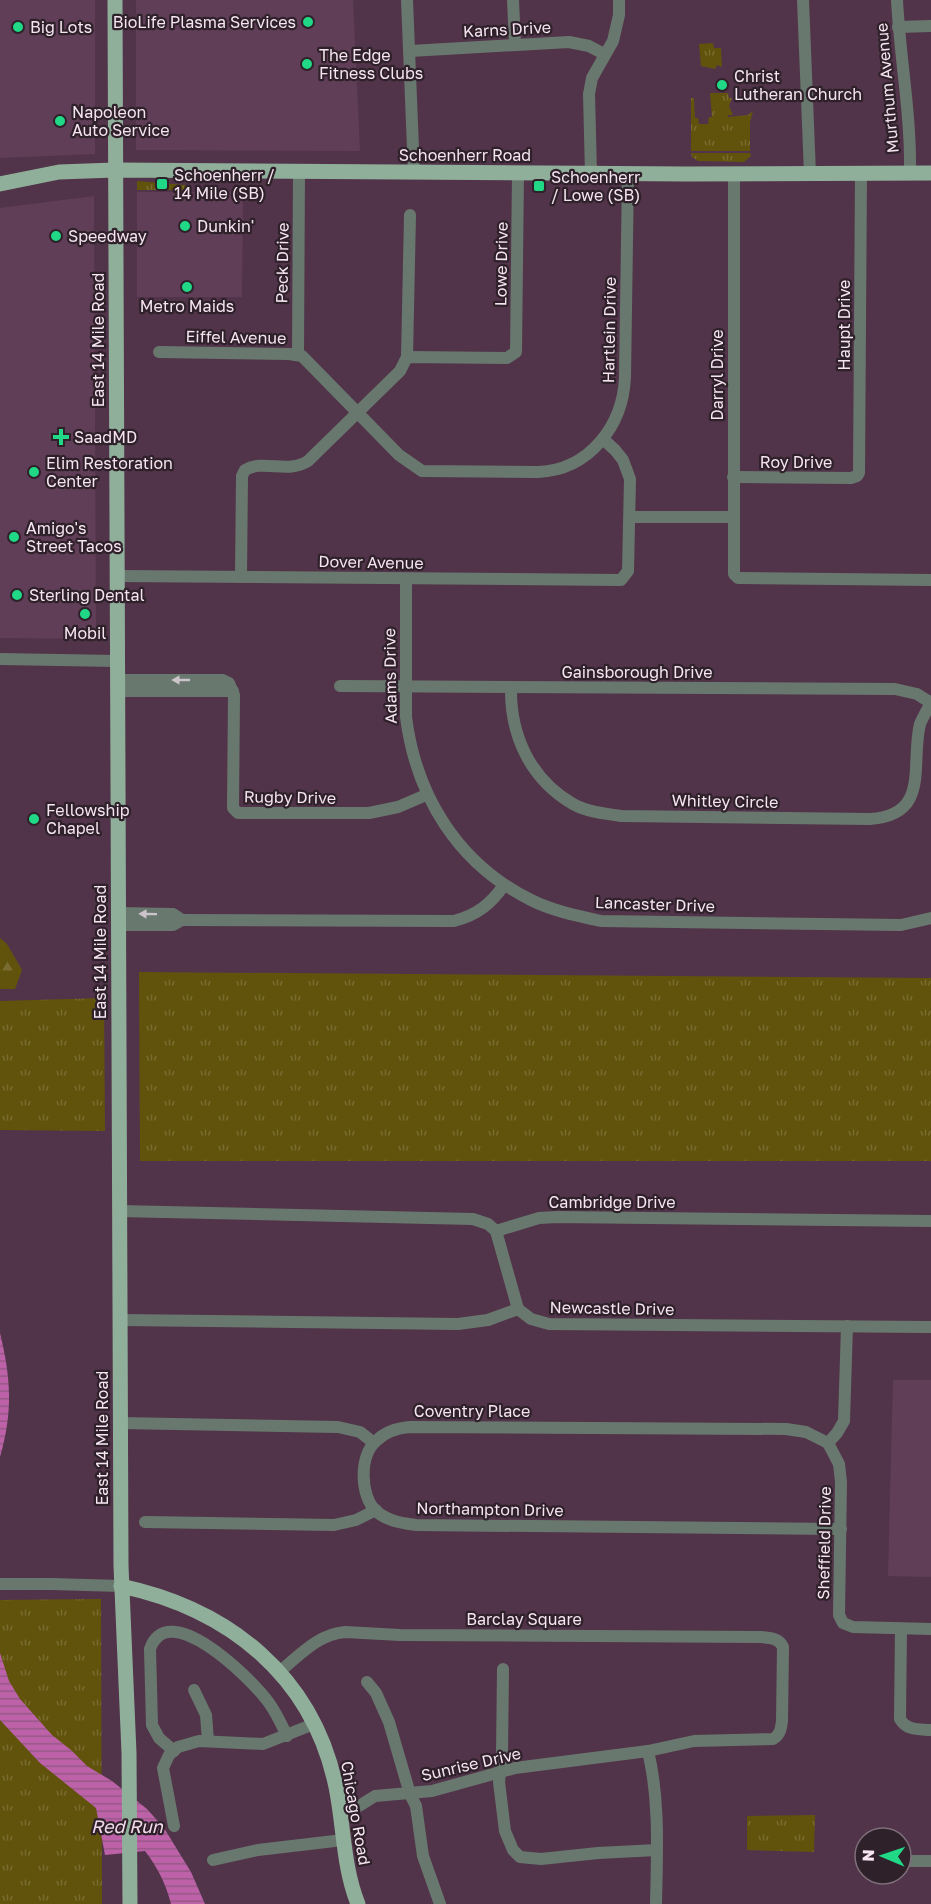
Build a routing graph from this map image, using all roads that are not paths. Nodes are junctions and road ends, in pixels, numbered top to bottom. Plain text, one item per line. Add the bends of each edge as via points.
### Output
1 (115, 0) edge
2 (407, 0) edge
3 (513, 0) edge
4 (619, 0) edge
5 (803, 0) edge
6 (897, 0) edge
7 (931, 26) edge
8 (898, 27) junction
9 (515, 44) junction
10 (410, 51) junction
11 (604, 54) junction
12 (116, 170) junction
13 (299, 171) junction
14 (414, 173) junction
15 (518, 173) junction
16 (910, 173) junction
17 (931, 173) edge
18 (591, 174) junction
19 (628, 174) junction
20 (734, 174) junction
21 (810, 174) junction
22 (861, 174) junction
23 (0, 184) edge
24 (410, 215) dead end
25 (159, 352) dead end
26 (298, 355) junction
27 (407, 357) junction
28 (358, 413) junction
29 (603, 439) junction
30 (857, 476) joint
31 (733, 477) junction
32 (630, 517) junction
33 (733, 517) junction
34 (117, 576) junction
35 (241, 577) junction
36 (406, 579) junction
37 (931, 580) edge
38 (0, 659) edge
39 (117, 661) junction
40 (117, 685) junction
41 (340, 686) dead end
42 (405, 686) junction
43 (511, 687) junction
44 (931, 703) edge
45 (426, 795) junction
46 (504, 885) junction
47 (931, 918) edge
48 (118, 919) junction
49 (119, 1211) junction
50 (931, 1221) edge
51 (496, 1231) junction
52 (518, 1309) junction
53 (120, 1320) junction
54 (847, 1326) junction
55 (931, 1327) edge
56 (120, 1423) junction
57 (374, 1443) junction
58 (828, 1443) junction
59 (375, 1510) junction
60 (145, 1522) dead end
61 (841, 1529) junction
62 (0, 1584) edge
63 (122, 1586) junction
64 (901, 1629) junction
65 (931, 1629) edge
66 (781, 1642) joint
67 (504, 1669) dead end
68 (279, 1672) junction
69 (367, 1682) dead end
70 (194, 1690) dead end
71 (314, 1724) junction
72 (931, 1730) edge
73 (287, 1736) junction
74 (208, 1741) junction
75 (174, 1750) junction
76 (648, 1750) junction
77 (501, 1771) junction
78 (410, 1794) junction
79 (339, 1809) junction
80 (174, 1826) dead end
81 (343, 1840) junction
82 (657, 1850) junction
83 (213, 1860) dead end
84 (913, 1861) edge
85 (931, 1861) edge
86 (130, 1904) edge
87 (358, 1904) edge
88 (440, 1904) edge
89 (656, 1904) edge

1 - 12 main road, East 14 Mile Road
2 - 10 street
3 - 9 street
4 - 11 street via 613,41
5 - 21 street
6 - 8 street, Murthum Avenue
7 - 8 street
8 - 16 street, Murthum Avenue via 909,111
9 - 10 street, Karns Drive
9 - 11 street, Karns Drive via 579,43
10 - 14 street
11 - 18 street via 589,94
12 - 13 main road, Schoenherr Road
12 - 23 main road, Schoenherr Road via 59,172
12 - 34 main road, East 14 Mile Road
13 - 14 main road, Schoenherr Road
13 - 26 street, Peck Drive
14 - 15 main road, Schoenherr Road
15 - 18 main road, Schoenherr Road
15 - 27 street, Lowe Drive via 514,355
16 - 17 main road, Schoenherr Road
16 - 22 main road, Schoenherr Road
18 - 19 main road, Schoenherr Road
19 - 20 main road, Schoenherr Road
19 - 29 street, Hartlein Drive via 625,388 617,416
20 - 21 main road, Schoenherr Road
20 - 31 street, Darryl Drive
21 - 22 main road, Schoenherr Road
22 - 30 street, Haupt Drive
24 - 27 street
25 - 26 street, Eiffel Avenue
26 - 28 street, Eiffel Avenue
27 - 28 street via 400,371
28 - 29 street, Hartlein Drive via 422,471 547,472 580,459
28 - 35 street via 304,464 244,470
29 - 32 street via 628,472
30 - 31 street, Roy Drive
31 - 33 street, Darryl Drive
32 - 33 street
32 - 36 street, Dover Avenue via 628,571 624,579 617,581
33 - 37 street, Darryl Drive via 735,576
34 - 35 street, Dover Avenue
34 - 39 main road, East 14 Mile Road
35 - 36 street, Dover Avenue
36 - 42 street, Adams Drive
38 - 39 street
39 - 40 main road, East 14 Mile Road
40 - 45 street, Rugby Drive via 233,691 233,808 238,813 369,813 398,807
40 - 48 main road, East 14 Mile Road
41 - 42 street, Gainsborough Drive
42 - 43 street, Gainsborough Drive
42 - 45 street, Adams Drive via 408,739
43 - 44 street, Gainsborough Drive via 895,689
43 - 44 street, Whitley Circle via 513,725 538,774 574,804 622,816 870,819 894,814 907,804 915,790 919,733
45 - 46 street, Adams Drive via 461,846
46 - 47 street, Lancaster Drive via 544,906 602,921 901,925
46 - 48 street via 485,907 454,921 182,920 173,925
48 - 49 main road, East 14 Mile Road
49 - 51 street via 473,1219
49 - 53 main road, East 14 Mile Road
50 - 51 street, Cambridge Drive via 557,1217
51 - 52 street
52 - 53 street via 488,1320 459,1324
52 - 54 street, Newcastle Drive via 531,1319 549,1324
53 - 56 main road, East 14 Mile Road
54 - 55 street, Newcastle Drive
54 - 58 street via 844,1421
56 - 57 street via 338,1427 360,1432
56 - 63 main road, East 14 Mile Road
57 - 58 street, Coventry Place via 395,1430 422,1427 786,1430 806,1432
57 - 59 street via 366,1459 364,1480
58 - 61 street, Sheffield Drive via 841,1472
59 - 60 street via 334,1525
59 - 61 street, Northampton Drive via 397,1522 416,1525
61 - 64 street, Sheffield Drive via 839,1611 843,1623 853,1628
62 - 63 street
63 - 68 main road, Chicago Road via 211,1618 246,1640
63 - 86 main road, East 14 Mile Road
64 - 65 street
64 - 72 street via 900,1719 911,1729
66 - 68 street, Barclay Square via 761,1637 345,1632 319,1640
66 - 76 street, Sunrise Drive via 782,1721 777,1736 694,1741
67 - 77 street
68 - 71 main road, Chicago Road
69 - 78 street via 389,1722
70 - 74 street via 206,1715
71 - 73 street
71 - 79 main road, Chicago Road via 331,1766
73 - 74 street via 253,1745
73 - 75 street via 266,1699 238,1669 189,1636 167,1631 154,1639 150,1649 150,1717 154,1731
74 - 75 street
75 - 80 street via 163,1768
76 - 77 street, Sunrise Drive
76 - 82 street via 654,1781
77 - 78 street, Sunrise Drive
77 - 82 street via 505,1831 513,1851 520,1857 541,1859
78 - 79 street, Sunrise Drive via 375,1796 359,1806
78 - 88 street via 416,1806 423,1856
79 - 81 main road, Chicago Road
81 - 83 street via 258,1850
81 - 87 main road, Chicago Road
82 - 89 street
84 - 85 street

